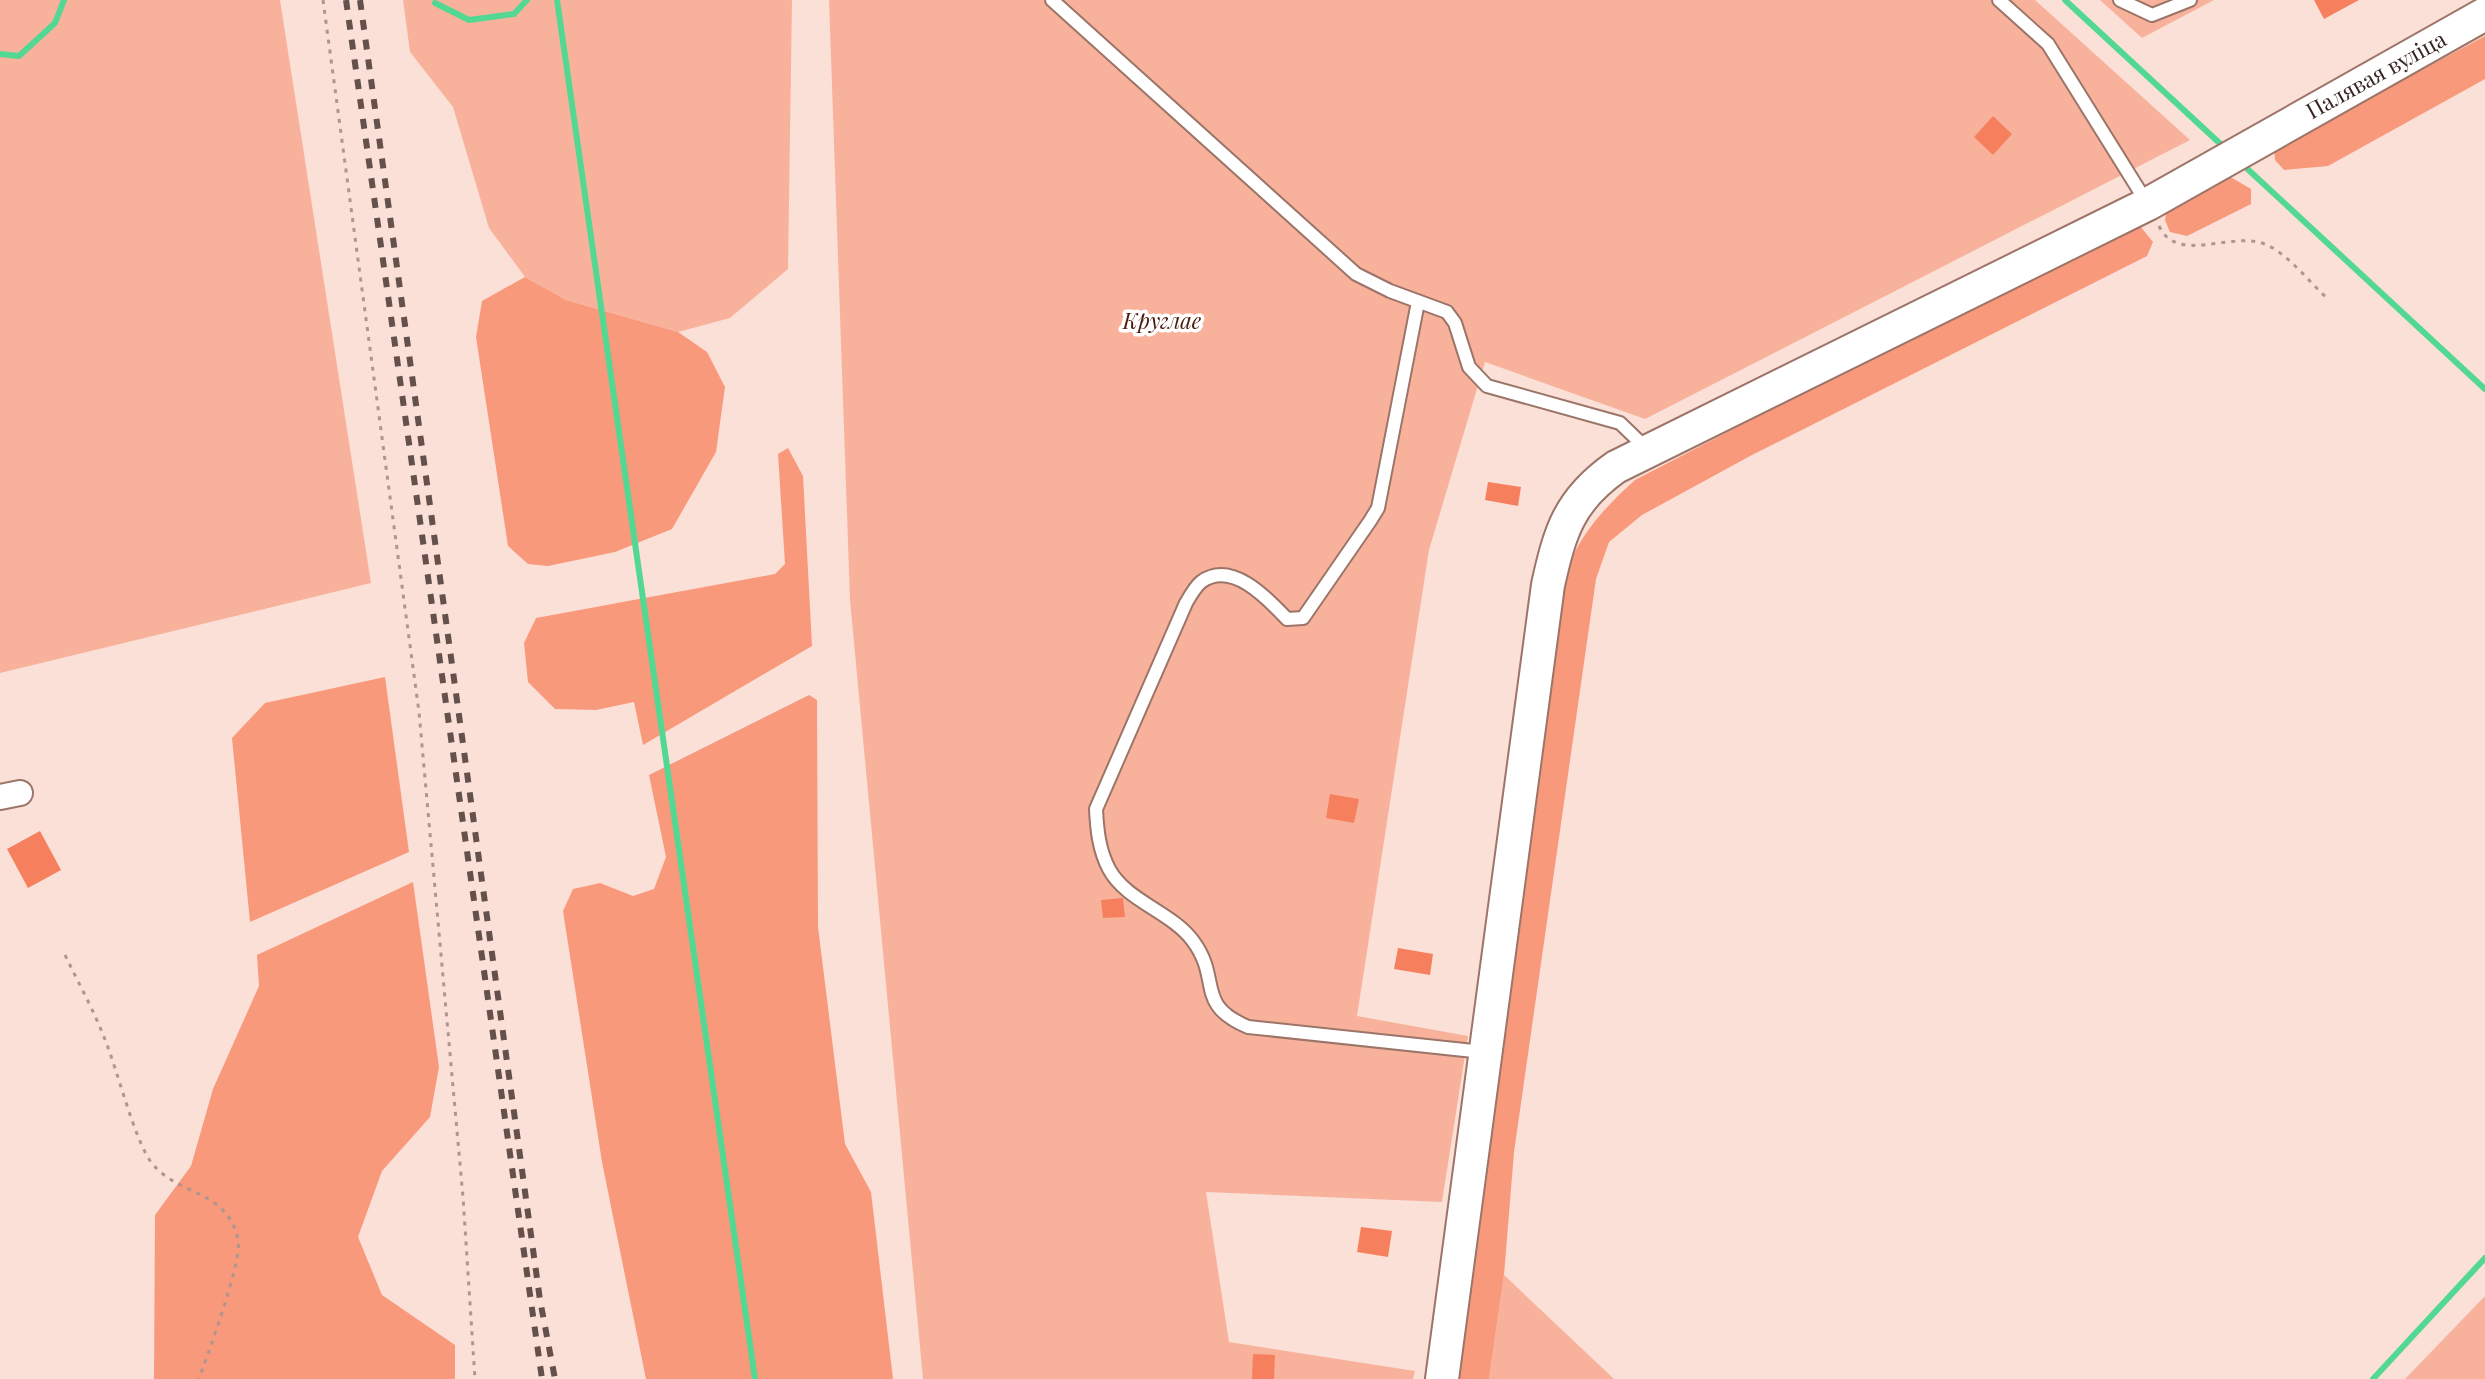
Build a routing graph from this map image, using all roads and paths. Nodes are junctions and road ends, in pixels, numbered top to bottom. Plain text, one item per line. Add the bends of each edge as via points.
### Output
1 (323, 0) edge
2 (1052, 0) edge
3 (1999, 0) edge
4 (2120, 0) edge
5 (2190, 0) edge
6 (2485, 14) edge
7 (2148, 204) junction
8 (2328, 299) dead end
9 (1418, 302) junction
10 (1649, 451) junction
11 (65, 955) dead end
12 (1487, 1053) junction
13 (199, 1379) edge
14 (475, 1379) edge
15 (1442, 1379) edge

1 - 14 path via 419,712
2 - 9 lane via 1356,274
3 - 7 lane via 2048,44
4 - 5 lane via 2152,15
6 - 7 street, Палявая вуліца
7 - 8 path via 2165,238 2191,246 2248,240 2269,246
7 - 10 street, Палявая вуліца
9 - 10 lane via 1447,312 1469,367 1487,386 1620,423
9 - 12 lane via 1378,508 1303,618 1287,619 1258,588 1238,580 1214,576 1200,583 1186,603 1096,809 1097,837 1110,871 1191,937 1209,964 1212,1000 1227,1018 1248,1027
10 - 12 street, Палявая вуліца via 1590,485 1559,534
11 - 13 path via 104,1035 148,1158 164,1178 215,1200 239,1242
12 - 15 street, Палявая вуліца

